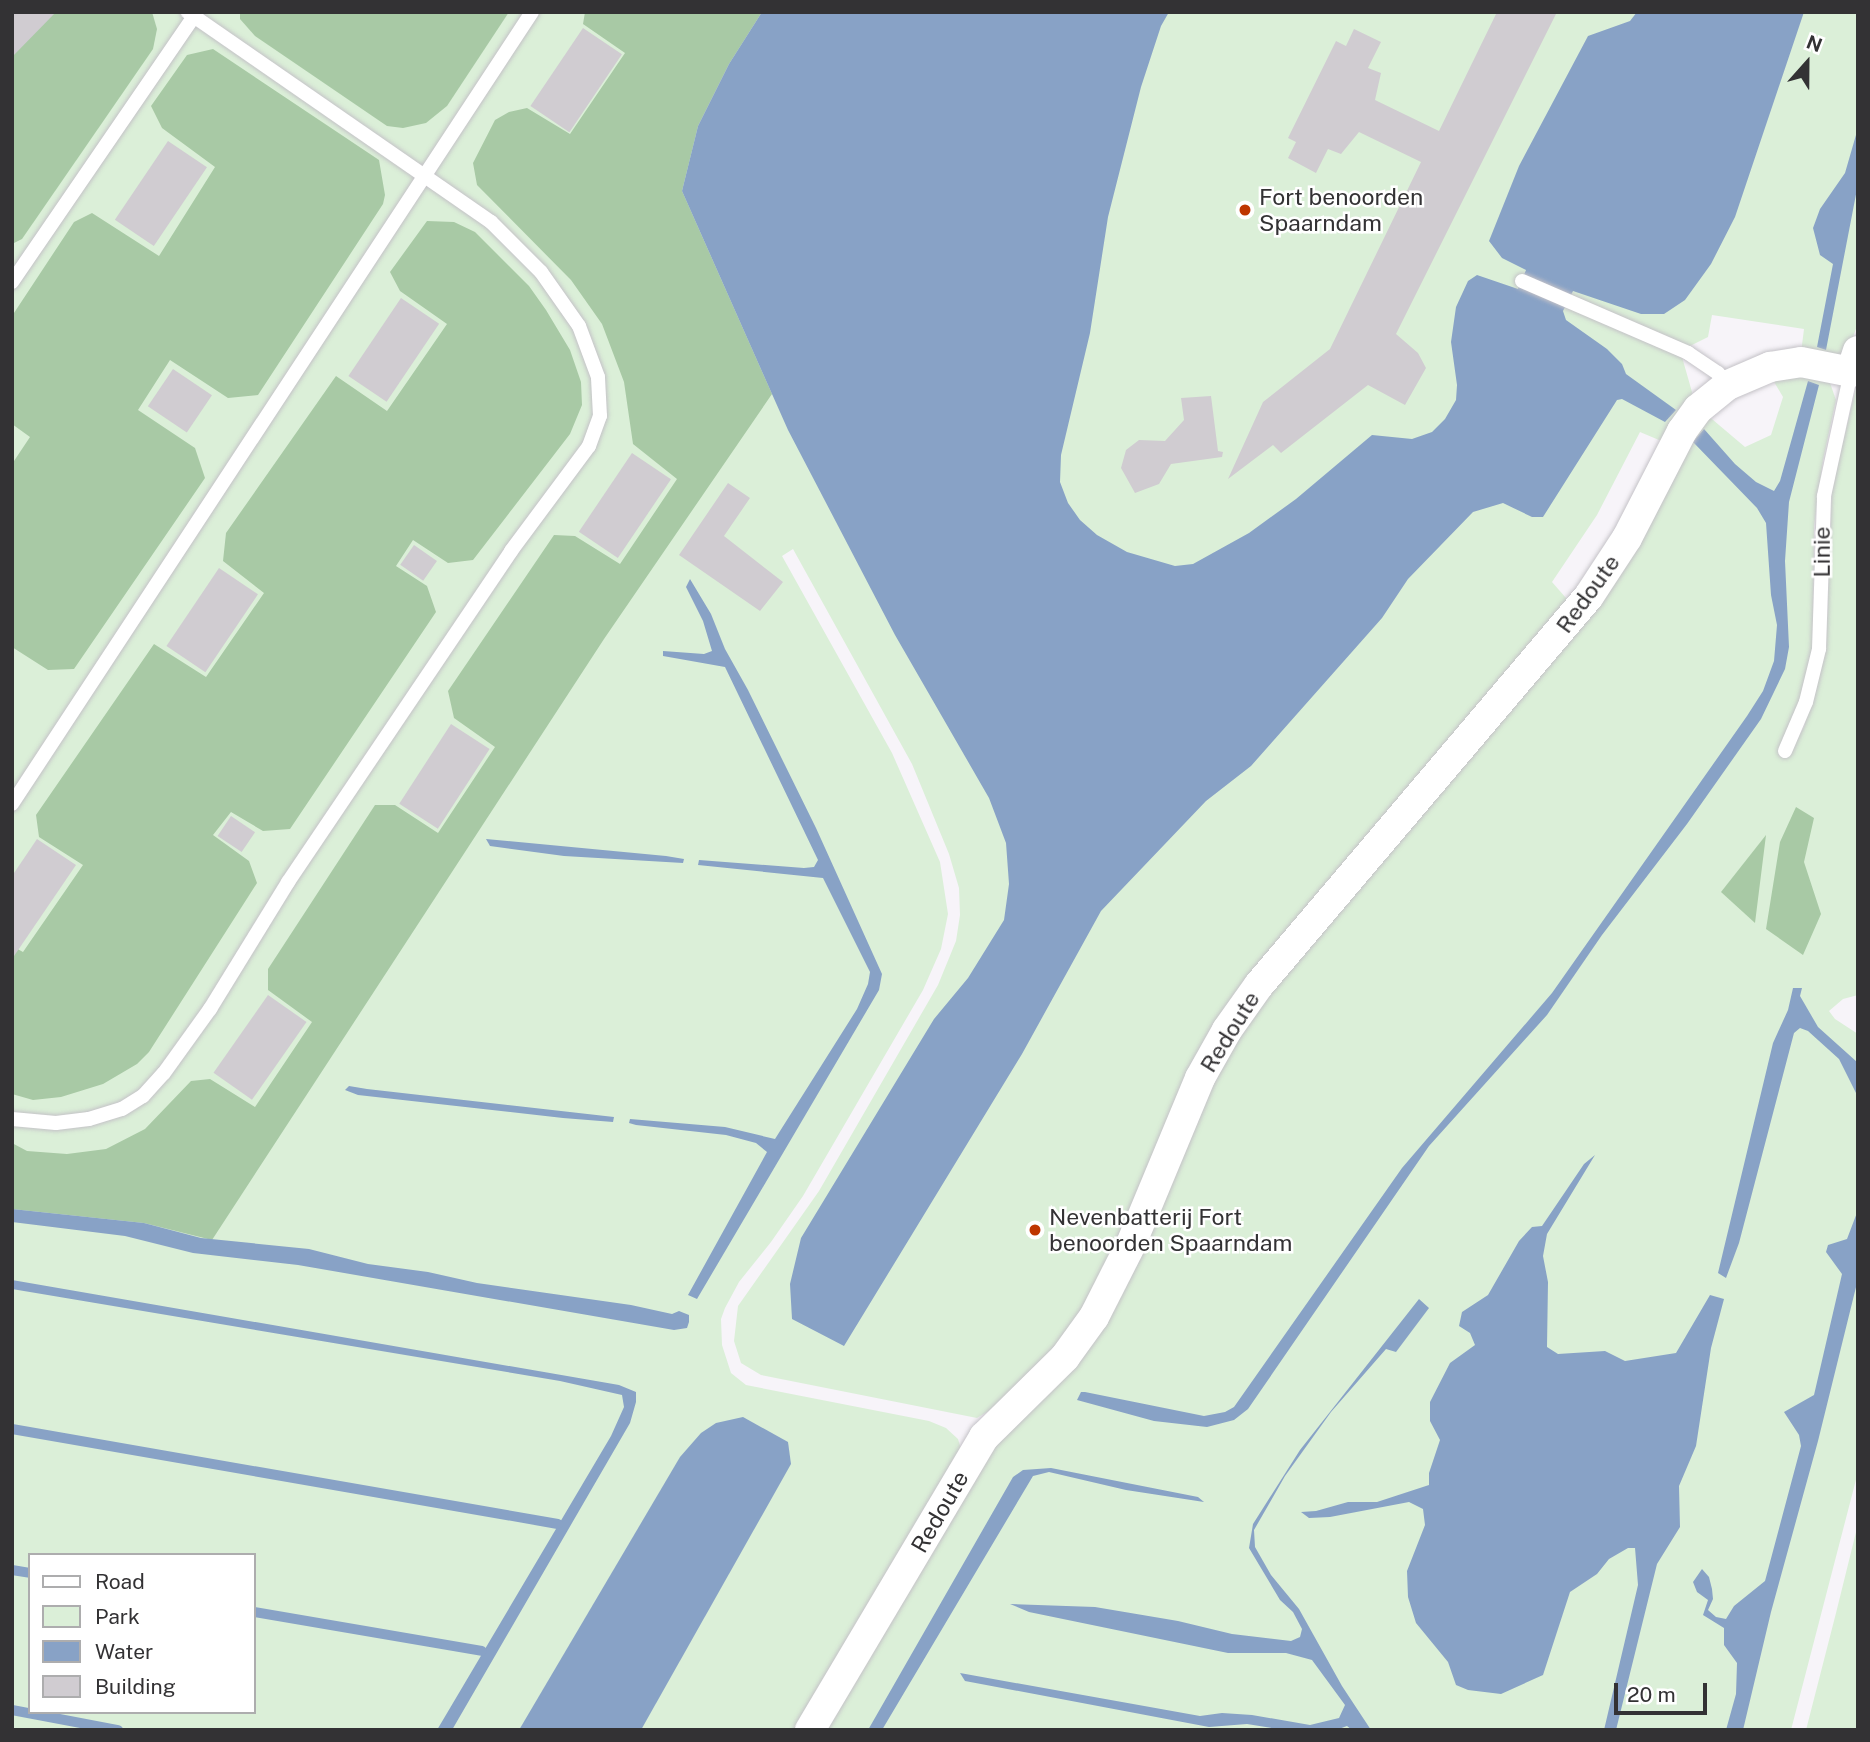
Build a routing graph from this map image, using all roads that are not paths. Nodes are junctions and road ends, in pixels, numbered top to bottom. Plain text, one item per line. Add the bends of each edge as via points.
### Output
1 (532, 12) edge
2 (193, 14) edge
3 (427, 175) junction
4 (1522, 281) dead end
5 (12, 282) edge
6 (1854, 361) edge
7 (1728, 385) junction
8 (1785, 751) dead end
9 (12, 804) edge
10 (12, 1119) edge
11 (810, 1730) edge

1 - 3 lane
2 - 3 lane
2 - 5 lane
3 - 9 lane
3 - 10 lane via 491,222 541,272 579,326 598,377 600,415 589,446 511,551 164,1073 143,1096 122,1109 89,1119 56,1123
4 - 7 lane via 1688,353
6 - 7 street, Redoute via 1783,363
6 - 8 lane, Linie via 1824,496 1819,649 1804,709
7 - 11 street, Redoute via 1698,409 1682,431 1627,538 1589,596 1311,920 1241,1009 1200,1078 1131,1244 1094,1317 1065,1357 984,1437

